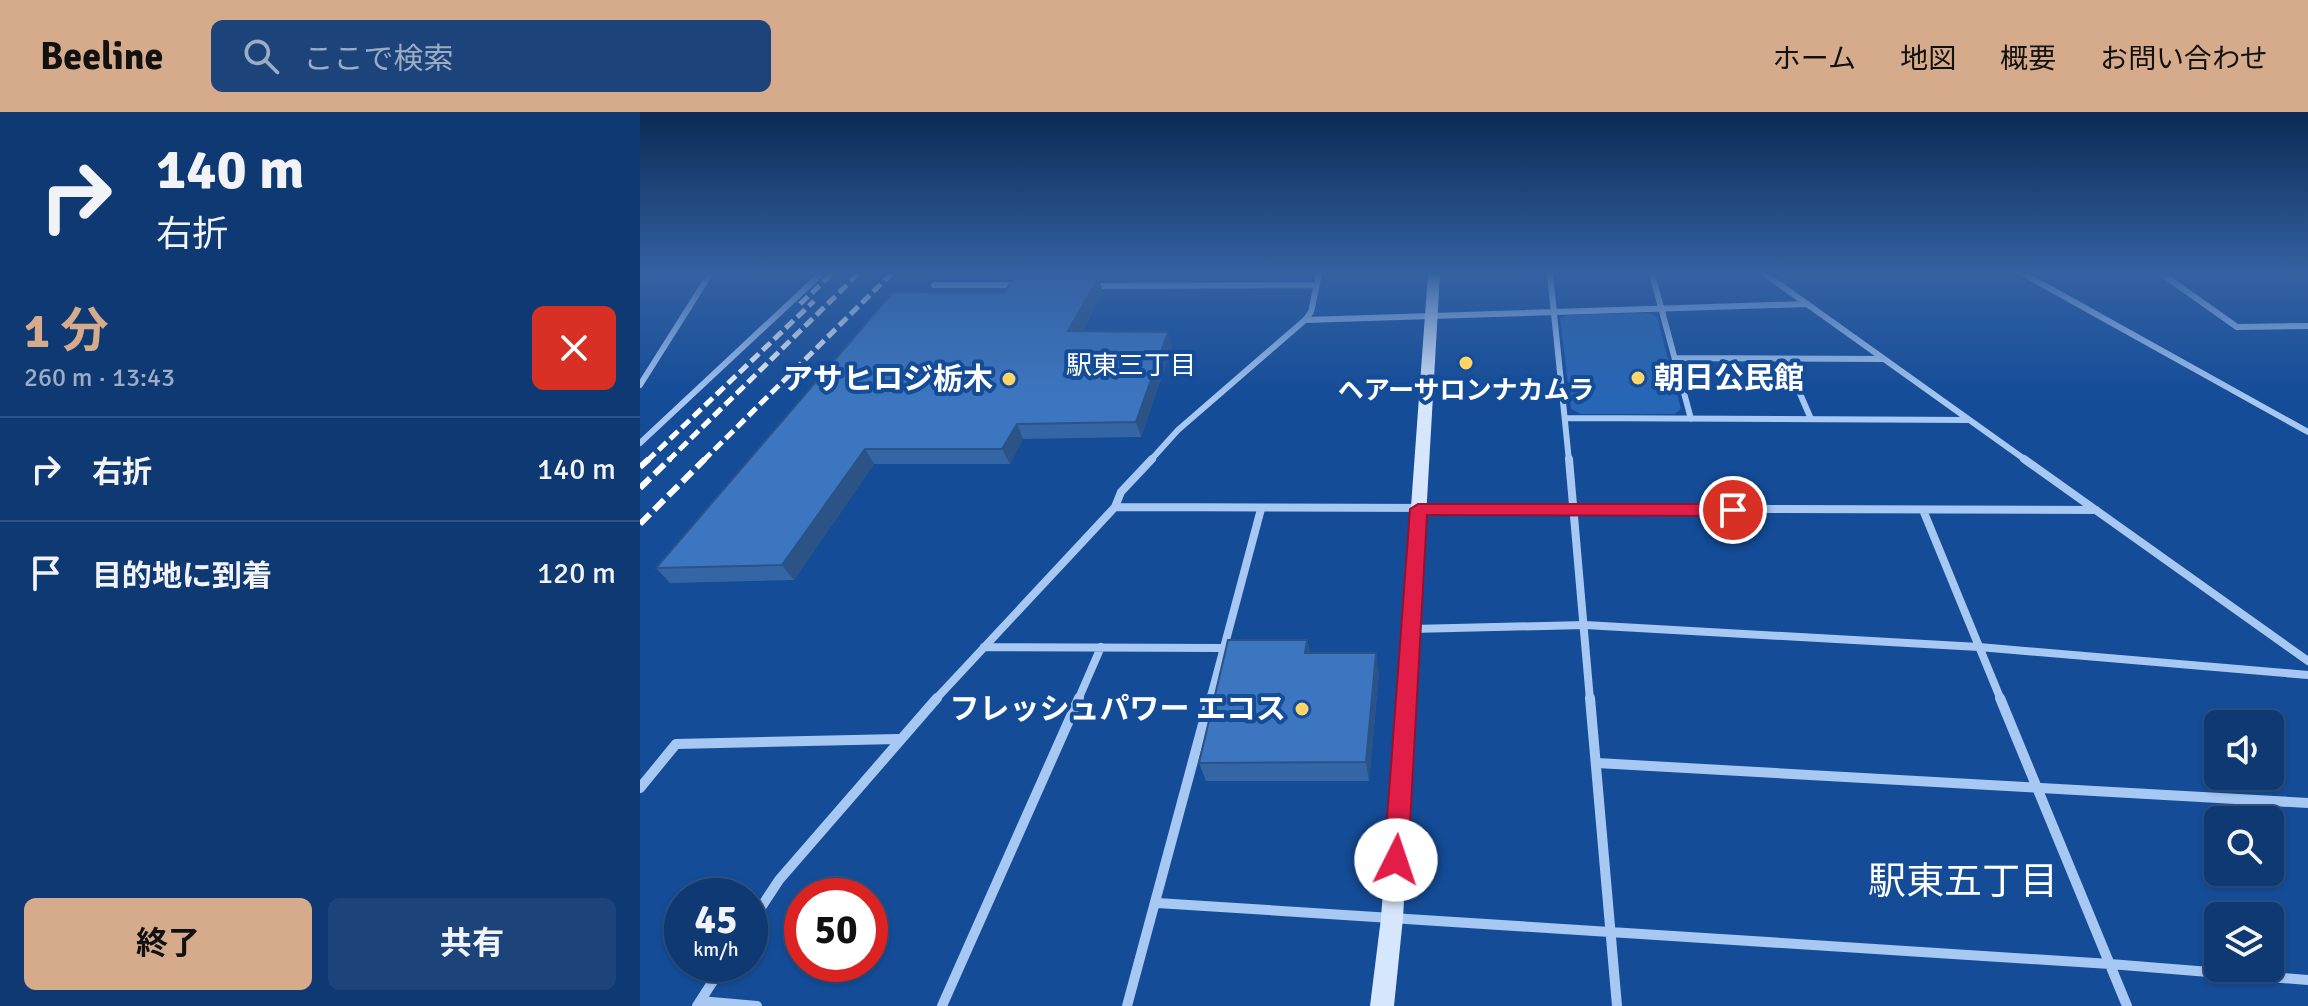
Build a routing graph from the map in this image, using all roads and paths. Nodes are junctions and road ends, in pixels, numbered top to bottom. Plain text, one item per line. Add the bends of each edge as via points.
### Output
1 (1432, 315) edge
2 (684, 316) edge
3 (776, 316) edge
4 (1308, 316) edge
5 (1414, 316) edge
6 (1554, 316) edge
7 (1664, 316) edge
8 (1823, 316) edge
9 (2099, 316) edge
10 (2221, 316) edge
11 (1305, 320) junction
12 (2308, 326) edge
13 (1675, 358) junction
14 (1785, 359) junction
15 (1884, 359) junction
16 (640, 385) edge
17 (1565, 418) junction
18 (1691, 419) junction
19 (1811, 419) junction
20 (1970, 420) junction
21 (2308, 432) edge
22 (640, 443) edge
23 (1115, 507) junction
24 (1261, 509) junction
25 (1418, 509) junction
26 (1574, 510) junction
27 (1923, 510) junction
28 (2096, 510) junction
29 (1585, 625) junction
30 (1411, 629) junction
31 (984, 647) junction
32 (1101, 647) junction
33 (1979, 647) junction
34 (1223, 648) junction
35 (2308, 661) edge
36 (2308, 675) edge
37 (898, 739) junction
38 (1597, 763) junction
39 (2037, 786) junction
40 (640, 788) edge
41 (2308, 803) edge
42 (768, 897) edge
43 (1157, 903) junction
44 (1392, 918) junction
45 (1610, 932) junction
46 (2110, 964) junction
47 (2308, 980) edge
48 (712, 982) edge
49 (698, 1004) edge
50 (757, 1006) edge
51 (942, 1006) edge
52 (1127, 1006) edge
53 (1382, 1006) edge
54 (1617, 1006) edge
55 (2127, 1006) edge

1 - 25 main road
2 - 16 street
3 - 22 street
4 - 11 street
5 - 11 street
6 - 17 street
7 - 13 street
8 - 15 street
9 - 21 street
10 - 12 street via 2237,327
11 - 23 street via 1178,430 1121,492
13 - 14 street
13 - 18 street
14 - 15 street
14 - 19 street
15 - 20 street
17 - 18 street
17 - 26 street
18 - 19 street
19 - 20 street
20 - 28 street
23 - 24 street
23 - 31 street
24 - 25 street
24 - 34 street
25 - 26 street
25 - 30 main road
26 - 27 street
26 - 29 street
27 - 28 street
27 - 33 street
28 - 35 street
29 - 30 street
29 - 33 street
29 - 38 street
30 - 44 main road
31 - 32 street
31 - 37 street
32 - 34 street
32 - 51 street
33 - 36 street
33 - 39 street
34 - 43 street
37 - 40 street via 676,744
37 - 42 street
38 - 39 street
38 - 45 street
39 - 41 street
39 - 46 street
43 - 44 street
43 - 52 street
44 - 45 street
44 - 53 main road
45 - 46 street
45 - 54 street
46 - 47 street
46 - 55 street
48 - 49 street
49 - 50 street

